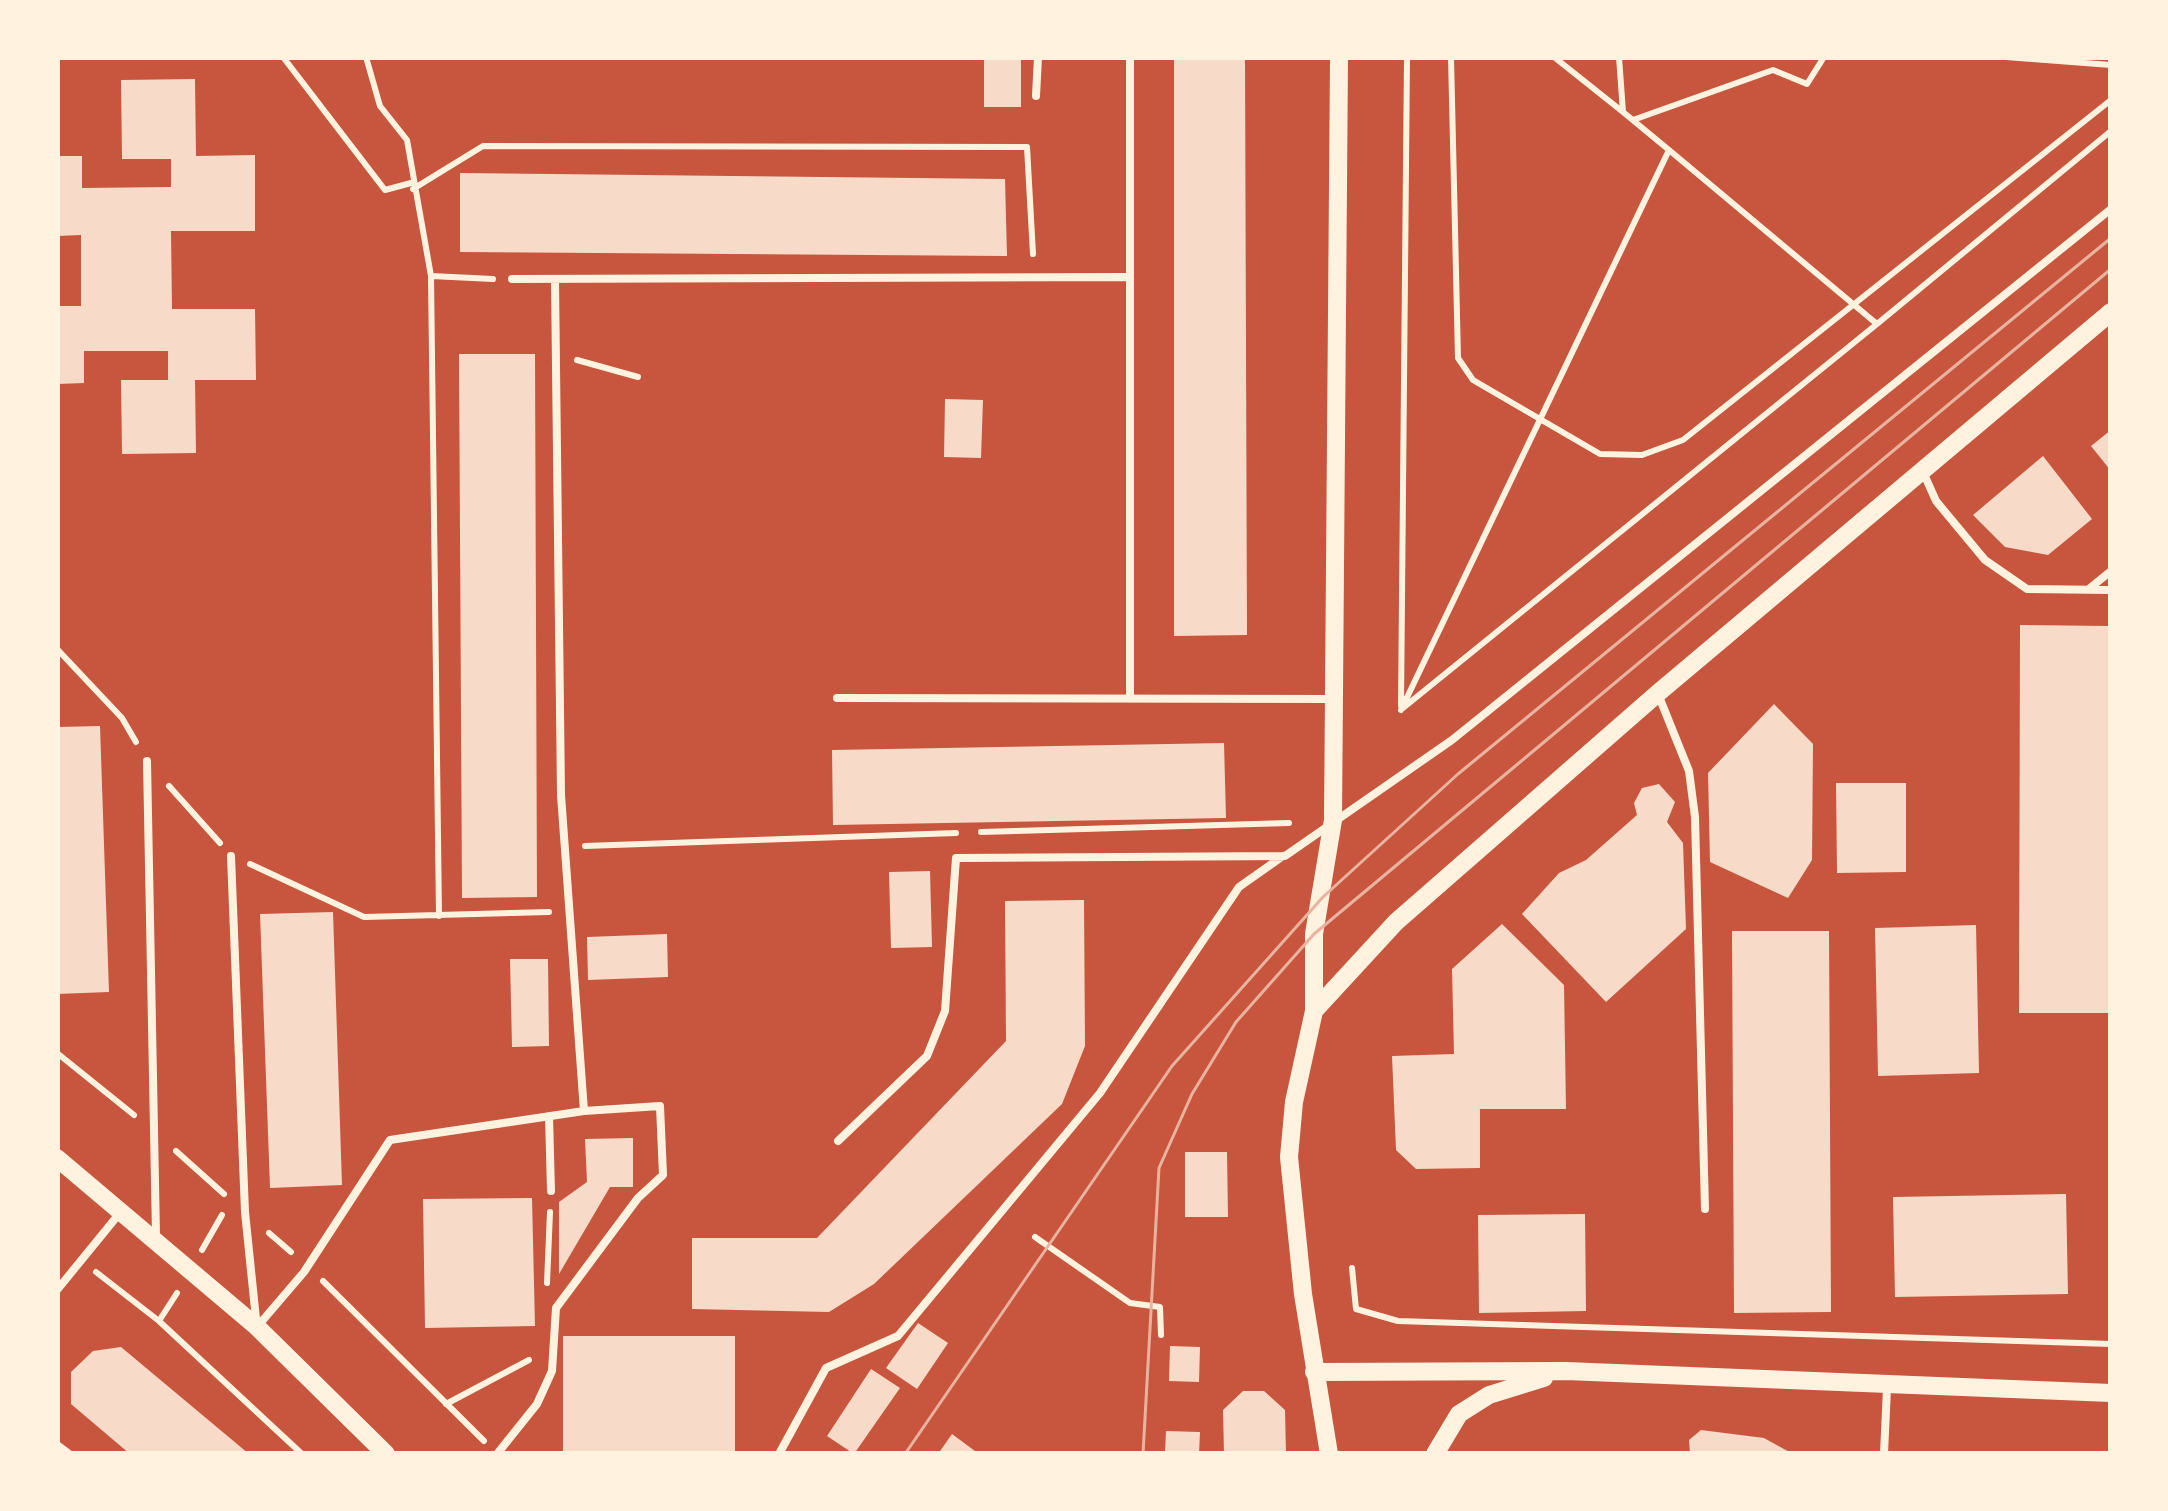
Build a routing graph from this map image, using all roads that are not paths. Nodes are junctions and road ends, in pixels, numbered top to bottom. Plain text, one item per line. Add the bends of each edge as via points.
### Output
1 (1037, 57) edge
2 (1130, 57) edge
3 (1339, 57) edge
4 (1036, 95) dead end
5 (2111, 209) edge
6 (1126, 277) junction
7 (512, 279) dead end
8 (555, 280) junction
9 (2111, 312) edge
10 (1924, 474) junction
11 (2111, 571) edge
12 (2089, 589) junction
13 (2111, 590) edge
14 (1658, 693) junction
15 (1130, 697) junction
16 (836, 698) dead end
17 (1335, 699) junction
18 (147, 761) road end
19 (1333, 820) junction
20 (231, 856) dead end
21 (1285, 856) junction
22 (1313, 1011) junction
23 (584, 1111) junction
24 (549, 1116) junction
25 (838, 1141) dead end
26 (57, 1158) edge
27 (550, 1191) road end
28 (1705, 1209) dead end
29 (120, 1213) junction
30 (156, 1242) junction
31 (57, 1290) edge
32 (256, 1327) junction
33 (1566, 1371) junction
34 (1314, 1372) junction
35 (1887, 1386) junction
36 (2111, 1393) edge
37 (57, 1445) edge
38 (69, 1454) edge
39 (386, 1454) edge
40 (497, 1454) edge
41 (779, 1454) edge
42 (1328, 1454) edge
43 (1435, 1454) edge
44 (1884, 1454) edge

1 - 4 lane
2 - 6 lane
3 - 17 street
5 - 19 lane via 1520,687
6 - 8 lane
6 - 15 lane
7 - 8 lane
8 - 23 lane via 565,847
9 - 10 street
10 - 12 lane via 1984,560 2026,590
10 - 14 street
11 - 12 lane
12 - 13 lane
14 - 22 street via 1396,922
14 - 28 lane via 1689,771 1695,817
15 - 16 lane
15 - 17 lane
17 - 19 street
18 - 30 lane
19 - 21 lane
19 - 22 street via 1314,934
20 - 32 lane
21 - 25 lane via 956,858 945,1012 927,1057
21 - 41 lane via 1228,899 1100,1093 898,1336 826,1368
22 - 34 street via 1289,1157
23 - 24 lane
23 - 40 lane via 660,1106 663,1175 556,1308 552,1371
24 - 27 lane
24 - 32 lane via 390,1140 308,1265
26 - 29 street
29 - 30 street
29 - 31 lane
30 - 32 street
32 - 39 street
33 - 34 street
33 - 35 street
33 - 43 street via 1489,1395 1459,1414
34 - 42 street
35 - 36 street
35 - 44 lane
37 - 38 lane

